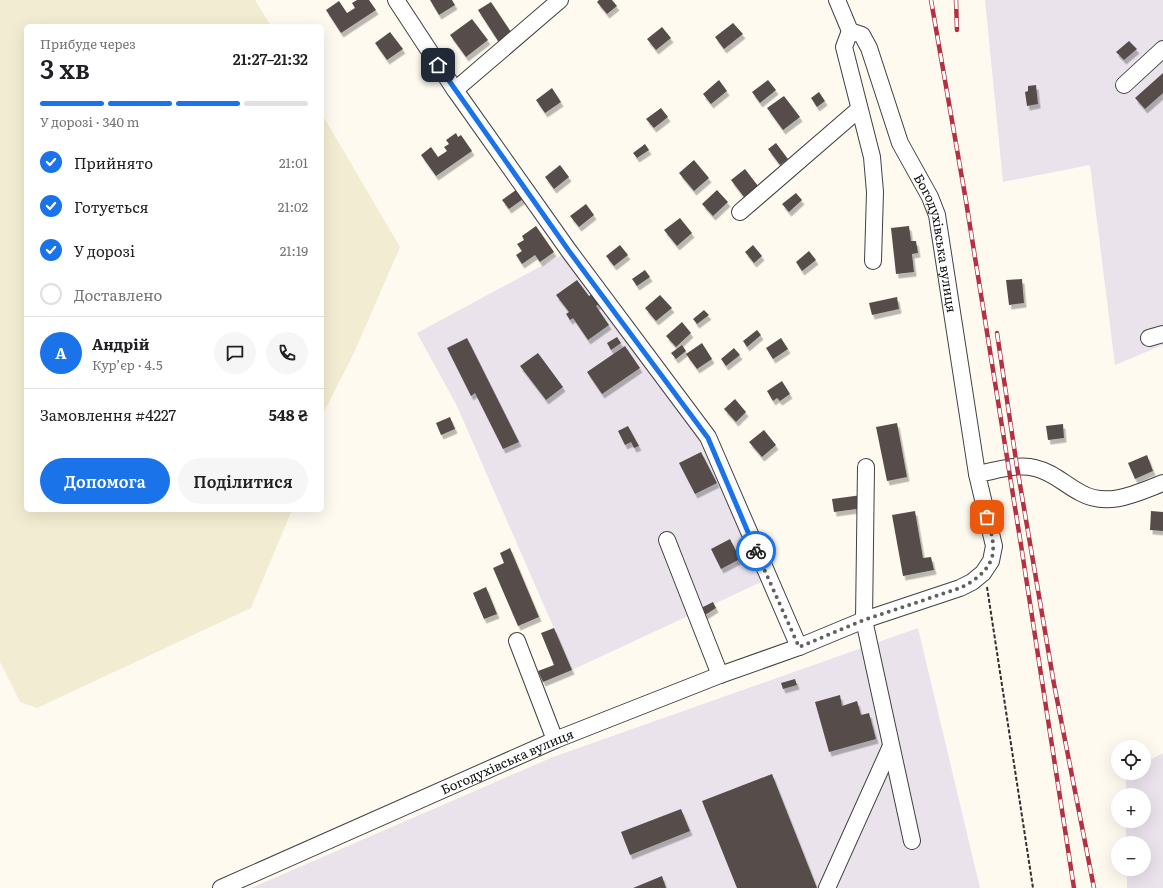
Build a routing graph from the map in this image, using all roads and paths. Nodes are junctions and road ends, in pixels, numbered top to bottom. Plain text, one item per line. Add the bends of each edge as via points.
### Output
1 (396, 0) edge
2 (560, 0) edge
3 (838, 0) edge
4 (850, 31) junction
5 (1163, 49) edge
6 (1124, 85) dead end
7 (455, 90) junction
8 (858, 110) junction
9 (740, 212) dead end
10 (872, 261) dead end
11 (866, 467) dead end
12 (978, 474) junction
13 (1163, 483) edge
14 (666, 540) dead end
15 (983, 573) junction
16 (864, 620) junction
17 (517, 641) dead end
18 (799, 647) junction
19 (720, 675) junction
20 (555, 740) junction
21 (891, 746) junction
22 (912, 841) dead end
23 (221, 888) edge
24 (826, 888) edge
25 (1033, 888) edge

1 - 7 street
2 - 7 street
3 - 4 street
4 - 8 street via 844,47
4 - 12 street, Богодухівська вулиця via 862,35 869,48 900,143 930,197 937,216
5 - 6 street
7 - 18 street via 569,251 708,438
8 - 9 street
8 - 10 street via 872,157 875,192
11 - 16 street
12 - 13 street via 1017,467 1034,467 1048,472 1081,494 1097,499 1114,500
12 - 15 street, Богодухівська вулиця via 994,546
14 - 19 street
15 - 16 street, Богодухівська вулиця via 960,588
15 - 25 path via 990,593
16 - 18 street, Богодухівська вулиця
16 - 21 street
17 - 20 street
18 - 19 street, Богодухівська вулиця
19 - 20 street, Богодухівська вулиця
20 - 23 street, Богодухівська вулиця
21 - 22 street
21 - 24 street

